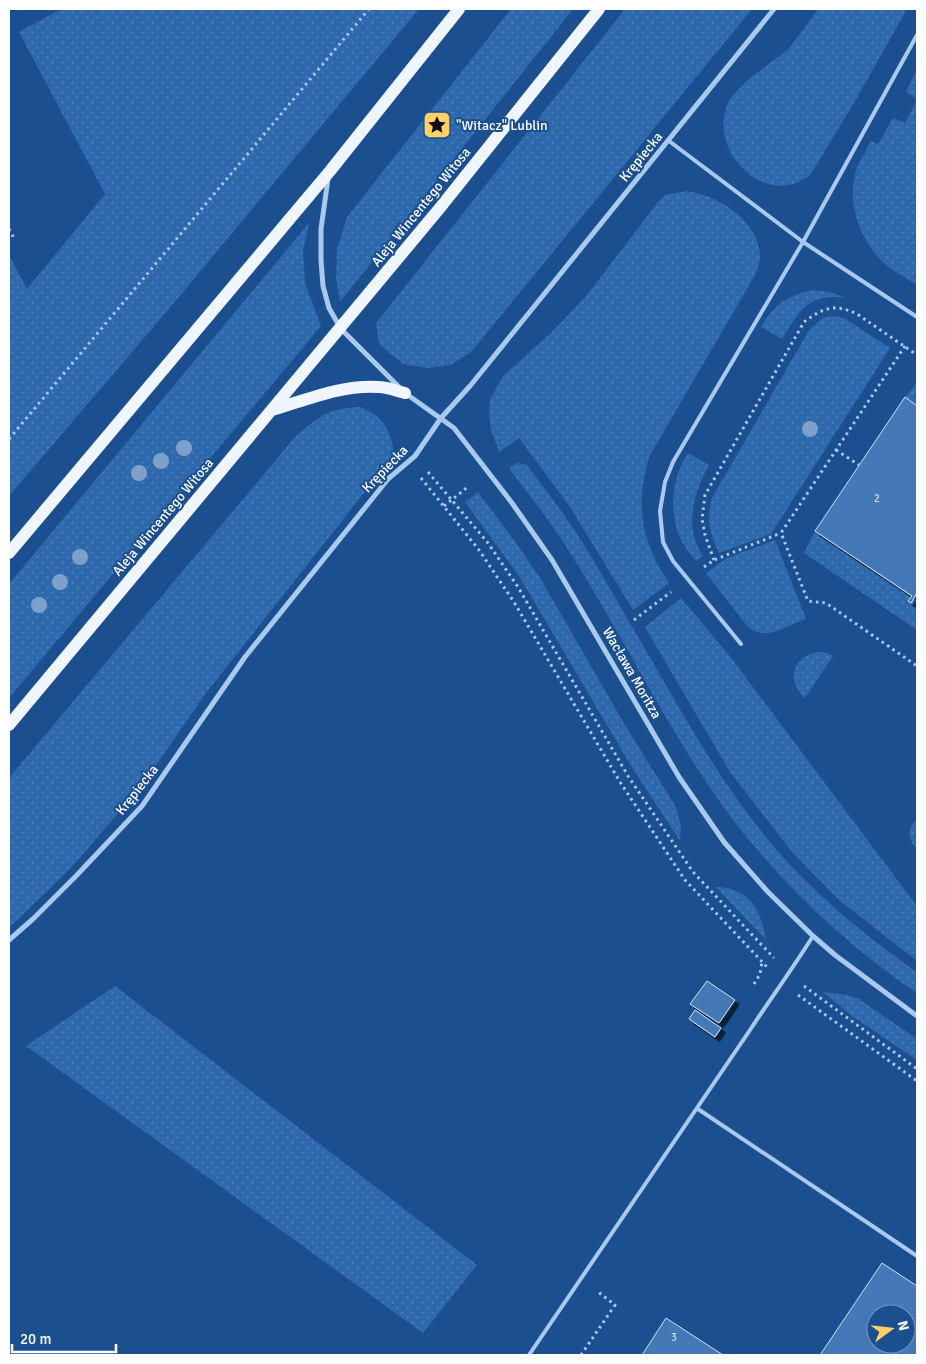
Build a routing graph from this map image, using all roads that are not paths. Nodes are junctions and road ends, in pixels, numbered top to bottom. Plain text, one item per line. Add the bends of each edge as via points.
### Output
1 (459, 9) edge
2 (599, 9) edge
3 (774, 9) edge
4 (917, 35) edge
5 (669, 140) junction
6 (330, 171) junction
7 (803, 242) junction
8 (917, 317) edge
9 (341, 328) junction
10 (405, 393) junction
11 (272, 410) junction
12 (442, 418) junction
13 (9, 553) edge
14 (741, 644) dead end
15 (9, 725) edge
16 (813, 936) junction
17 (9, 940) edge
18 (917, 1016) edge
19 (698, 1109) junction
20 (917, 1256) edge
21 (529, 1355) edge

1 - 6 main road
2 - 9 main road, Aleja Wincentego Witosa
3 - 5 street, Krępiecka
4 - 7 lane
5 - 7 lane
5 - 12 street, Krępiecka
6 - 9 street via 321,229 321,260 329,308
6 - 13 main road
7 - 8 lane
7 - 14 lane via 673,462 665,482 660,511 663,542 673,561
9 - 10 street, Wacława Moritza
9 - 11 main road, Aleja Wincentego Witosa
10 - 11 main road via 380,386 361,387
10 - 12 street, Wacława Moritza
11 - 15 main road, Aleja Wincentego Witosa
12 - 16 street, Wacława Moritza via 470,447 552,560 679,777 724,842
12 - 17 street, Krępiecka via 415,456 388,479 245,657 142,806
16 - 18 street, Wacława Moritza
16 - 19 lane
19 - 20 lane
19 - 21 lane

